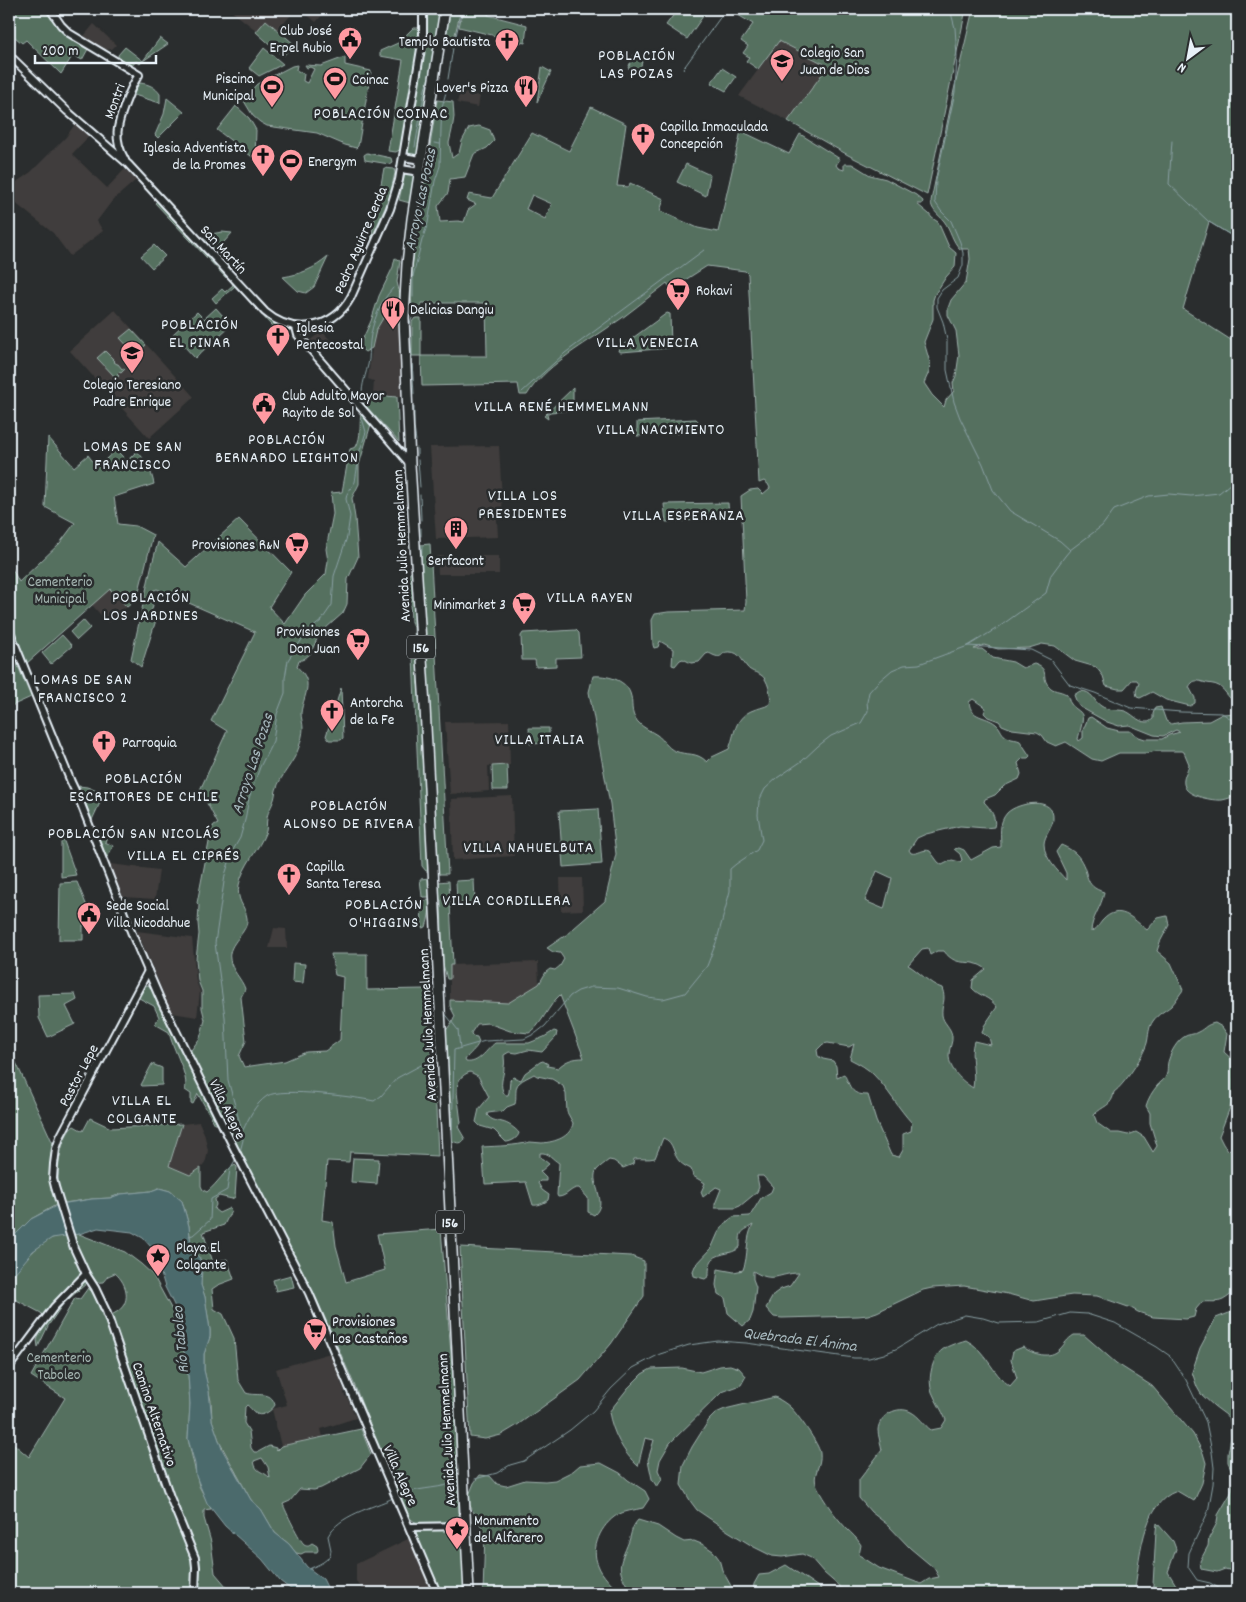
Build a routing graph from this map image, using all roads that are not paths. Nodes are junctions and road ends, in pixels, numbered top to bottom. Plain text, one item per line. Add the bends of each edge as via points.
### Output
1 (50, 9) edge
2 (423, 9) edge
3 (445, 9) edge
4 (9, 55) edge
5 (127, 68) junction
6 (132, 84) junction
7 (118, 143) junction
8 (109, 147) junction
9 (403, 157) junction
10 (421, 160) junction
11 (128, 164) junction
12 (401, 169) junction
13 (420, 172) junction
14 (296, 327) junction
15 (410, 464) junction
16 (9, 630) edge
17 (148, 971) junction
18 (74, 1248) joint
19 (86, 1274) junction
20 (9, 1367) edge
21 (465, 1526) junction
22 (410, 1527) junction
23 (195, 1593) edge
24 (437, 1593) edge
25 (468, 1593) edge

1 - 5 street via 69,33
2 - 9 street, Pedro Aguirre Cerda via 424,32
3 - 10 highway, Avenida Julio Hemmelmann / 156
4 - 8 street, San Martín via 67,112
5 - 6 street
5 - 6 street, Montri via 139,75
6 - 7 street, Montri via 118,122
7 - 8 street
7 - 11 street, Montri
8 - 11 street, San Martín
9 - 10 street
9 - 12 street, Pedro Aguirre Cerda
10 - 13 highway, Avenida Julio Hemmelmann / 156
11 - 14 street, San Martín via 265,312 279,322
12 - 13 street
12 - 14 street, Pedro Aguirre Cerda via 390,208 348,302 338,315 323,323
13 - 15 highway, Avenida Julio Hemmelmann / 156 via 405,299
14 - 15 street via 298,335
15 - 21 highway, Avenida Julio Hemmelmann / 156
16 - 17 street, Villa Alegre
17 - 18 street, Pastor Lepe via 56,1149 53,1179
17 - 22 street, Villa Alegre via 179,1039 309,1293
18 - 19 street, Camino Alternativo
19 - 20 street via 54,1307
19 - 23 street, Camino Alternativo via 106,1311 194,1558
21 - 22 street
21 - 25 highway, Avenida Julio Hemmelmann / 156
22 - 24 street, Villa Alegre

